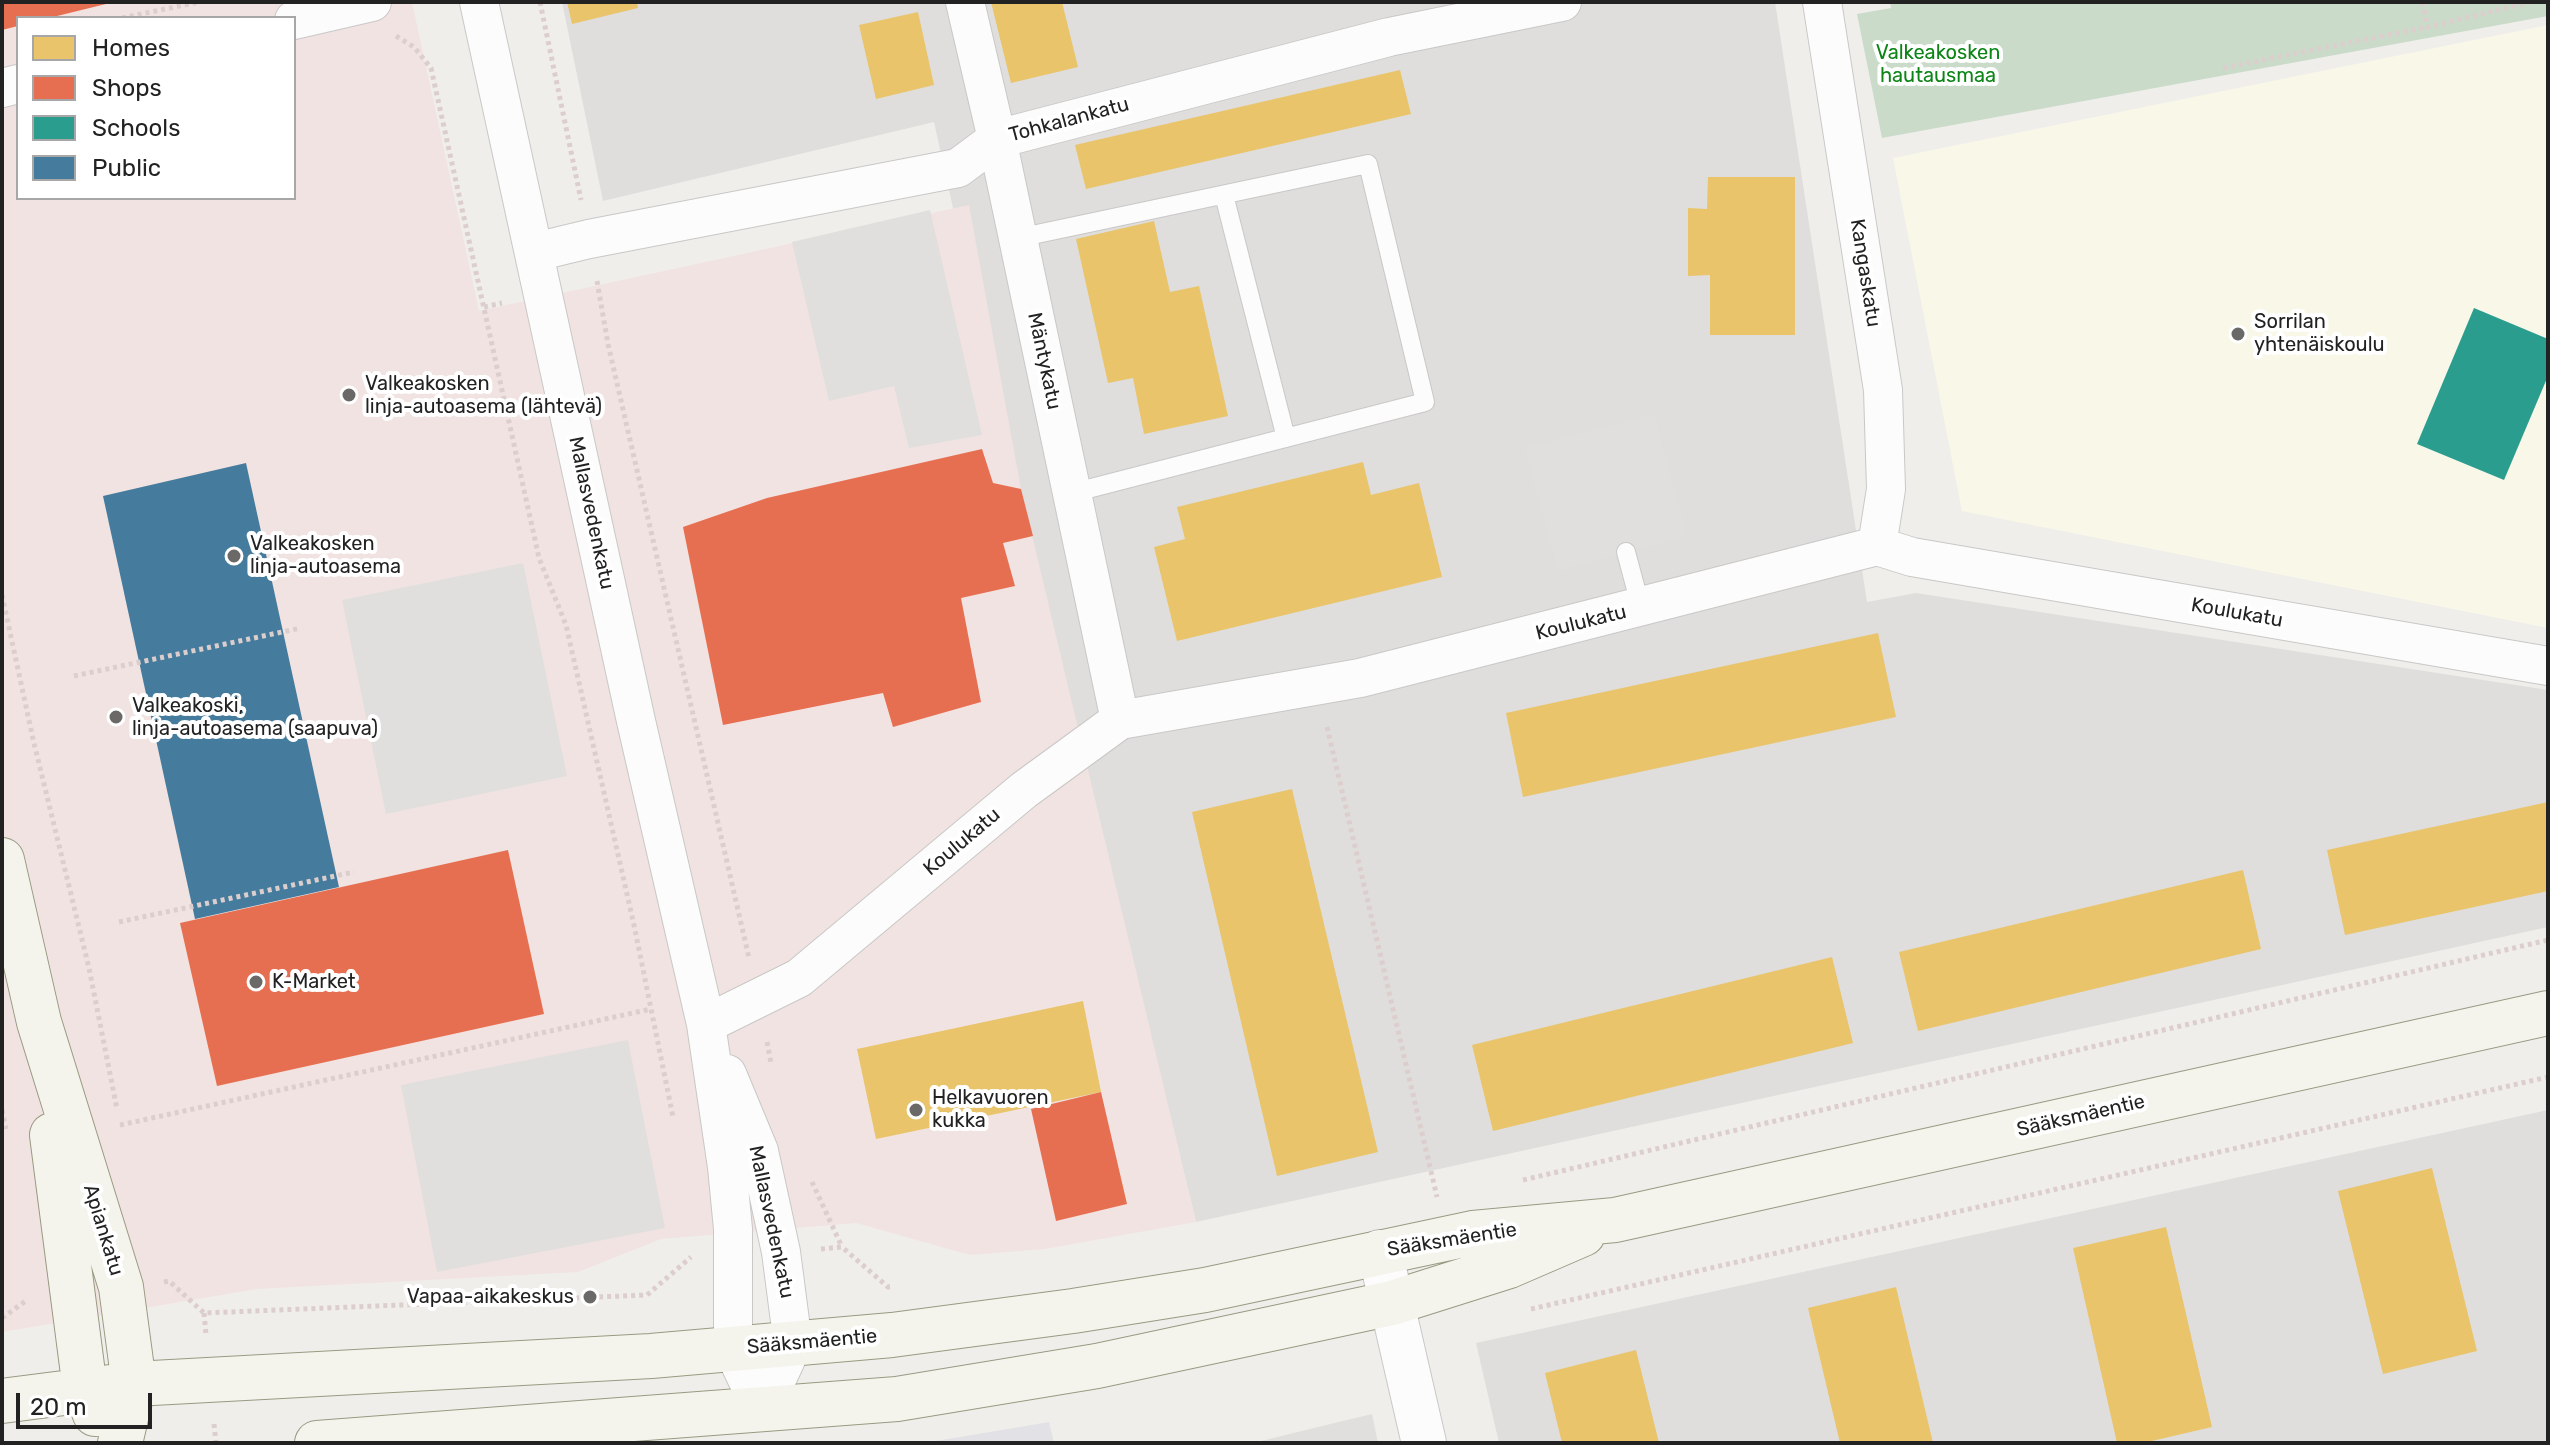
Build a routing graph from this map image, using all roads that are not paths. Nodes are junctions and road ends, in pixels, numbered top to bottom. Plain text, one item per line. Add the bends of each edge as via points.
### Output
1 (479, 2) edge
2 (965, 2) edge
3 (1562, 2) edge
4 (1822, 2) edge
5 (382, 17) edge
6 (296, 20) edge
7 (997, 139) junction
8 (1224, 195) junction
9 (1018, 238) junction
10 (535, 252) junction
11 (1286, 438) junction
12 (1072, 493) junction
13 (1877, 546) junction
14 (1626, 552) dead end
15 (1641, 608) junction
16 (2548, 666) edge
17 (1120, 720) junction
18 (2, 860) edge
19 (2548, 1013) edge
20 (39, 1022) junction
21 (706, 1024) junction
22 (1615, 1220) junction
23 (1380, 1252) junction
24 (1392, 1303) junction
25 (793, 1344) junction
26 (733, 1349) junction
27 (134, 1384) junction
28 (85, 1389) junction
29 (2, 1401) edge
30 (762, 1411) junction
31 (105, 1443) edge
32 (120, 1443) edge
33 (317, 1443) edge
34 (1424, 1443) edge

1 - 10 street, Mallasvedenkatu
2 - 7 street, Mäntykatu
3 - 7 street, Tohkalankatu via 1389,37
4 - 13 street, Kangaskatu via 1883,390 1886,489
5 - 6 street
7 - 9 street, Mäntykatu
7 - 10 street, Tohkalankatu via 958,168
8 - 9 lane
8 - 11 lane
8 - 11 lane via 1368,164 1425,402
9 - 12 street, Mäntykatu
10 - 21 street, Mallasvedenkatu
11 - 12 lane
12 - 17 street, Mäntykatu
13 - 15 street, Koulukatu
13 - 16 street, Koulukatu via 1927,560
14 - 15 lane
15 - 17 street, Koulukatu via 1360,678
17 - 21 street, Koulukatu via 1024,790 799,978
18 - 20 main road, Apiankatu
19 - 22 main road, Sääksmäentie
20 - 27 main road, Apiankatu via 121,1287
20 - 28 main road, Apiankatu
21 - 25 street, Mallasvedenkatu via 759,1151 781,1252
21 - 26 street, Mallasvedenkatu via 733,1229
22 - 23 main road, Sääksmäentie via 1473,1233
22 - 24 main road, Sääksmäentie via 1509,1266
23 - 24 street
23 - 25 main road, Sääksmäentie via 1205,1290 1073,1311
24 - 30 main road, Sääksmäentie via 1097,1366 897,1399
24 - 34 street
25 - 26 main road, Sääksmäentie
25 - 30 street
26 - 27 main road, Sääksmäentie
26 - 30 street, Mallasvedenkatu
27 - 28 main road, Sääksmäentie
27 - 32 main road, Apiankatu
28 - 29 main road, Sääksmäentie
28 - 31 main road, Apiankatu
30 - 33 main road, Sääksmäentie

